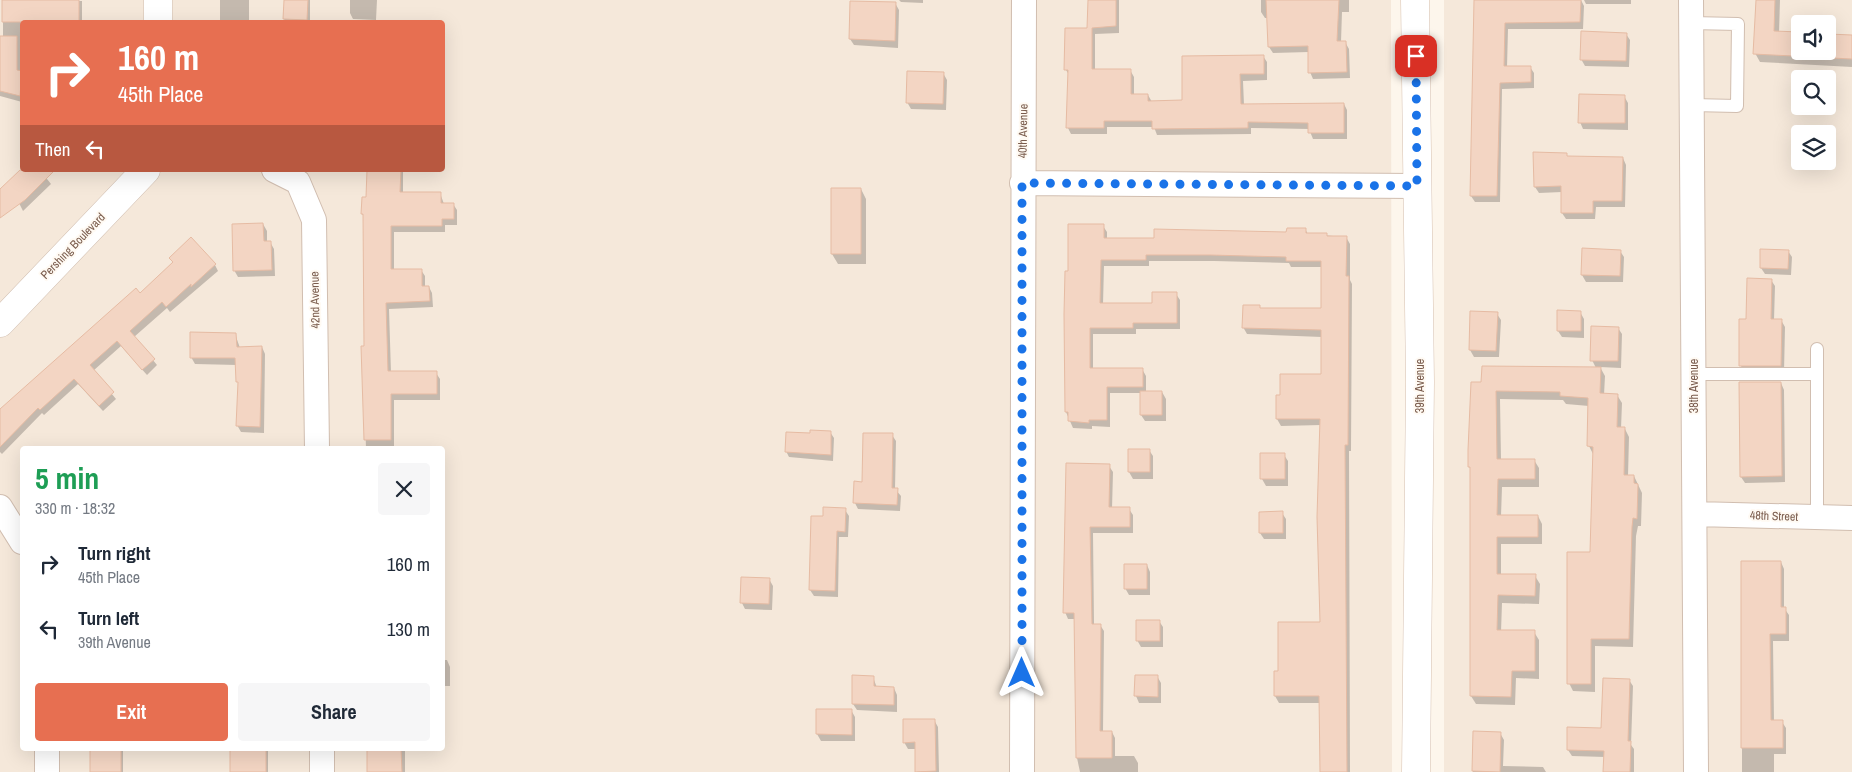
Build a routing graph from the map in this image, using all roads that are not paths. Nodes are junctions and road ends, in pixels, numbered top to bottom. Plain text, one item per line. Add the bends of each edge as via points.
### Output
1 (158, 0) edge
2 (1024, 0) edge
3 (1415, 0) edge
4 (1691, 12) edge
5 (158, 20) edge
6 (1692, 105) junction
7 (144, 172) edge
8 (278, 172) edge
9 (1022, 183) junction
10 (1417, 186) junction
11 (0, 323) edge
12 (1816, 349) dead end
13 (1694, 374) junction
14 (1816, 374) junction
15 (317, 446) edge
16 (0, 507) edge
17 (1696, 514) junction
18 (1816, 517) junction
19 (1852, 518) edge
20 (20, 539) edge
21 (47, 751) edge
22 (322, 751) edge
23 (47, 772) edge
24 (322, 772) edge
25 (1022, 772) edge
26 (1416, 772) edge
27 (1696, 772) edge

1 - 5 main road
2 - 9 street, 40th Avenue
3 - 10 main road, 39th Avenue
4 - 6 street, 38th Avenue
4 - 6 lane via 1738,24 1737,106
6 - 13 street, 38th Avenue
7 - 11 main road, Pershing Boulevard
8 - 15 street, 42nd Avenue via 298,182 314,220
9 - 10 street
9 - 25 street, 40th Avenue
10 - 26 main road, 39th Avenue via 1420,391
12 - 14 lane
13 - 14 lane
13 - 17 street, 38th Avenue
14 - 18 lane
16 - 20 street
17 - 18 street, 48th Street
17 - 27 street, 38th Avenue
18 - 19 street, 48th Street
21 - 23 street
22 - 24 street

